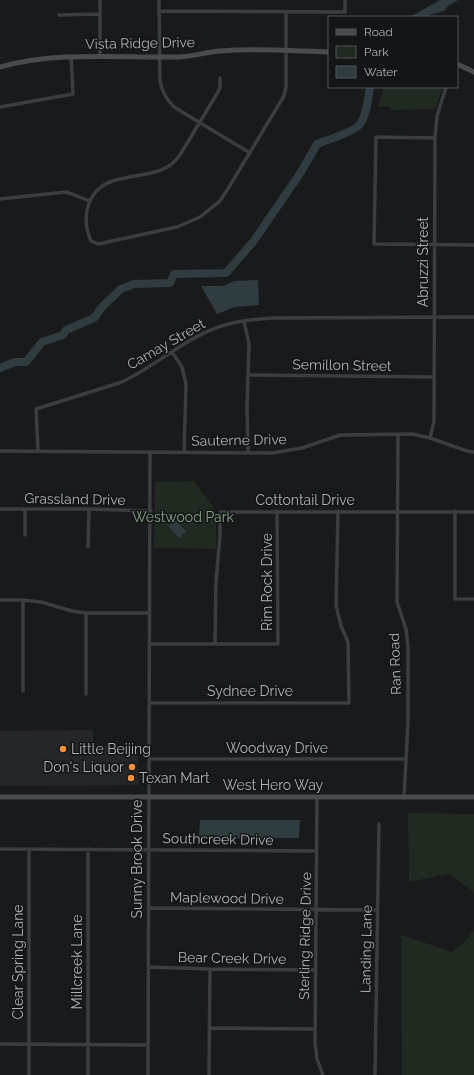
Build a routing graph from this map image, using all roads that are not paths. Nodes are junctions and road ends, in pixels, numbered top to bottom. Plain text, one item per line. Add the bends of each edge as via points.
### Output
1 (100, 0) edge
2 (159, 0) edge
3 (345, 0) edge
4 (159, 11) junction
5 (286, 12) junction
6 (100, 14) junction
7 (59, 15) dead end
8 (287, 51) junction
9 (328, 52) edge
10 (71, 56) junction
11 (100, 56) junction
12 (160, 57) junction
13 (458, 64) edge
14 (0, 67) edge
15 (474, 72) edge
16 (220, 78) dead end
17 (446, 88) edge
18 (0, 107) edge
19 (200, 122) junction
20 (435, 138) junction
21 (250, 153) junction
22 (0, 199) edge
23 (89, 201) junction
24 (434, 245) junction
25 (474, 245) edge
26 (434, 317) junction
27 (474, 317) edge
28 (244, 320) junction
29 (172, 352) junction
30 (249, 375) junction
31 (434, 377) junction
32 (398, 435) junction
33 (430, 438) junction
34 (0, 451) edge
35 (38, 451) junction
36 (150, 452) junction
37 (184, 452) junction
38 (248, 452) junction
39 (474, 452) edge
40 (0, 509) edge
41 (25, 509) junction
42 (89, 509) junction
43 (150, 511) junction
44 (277, 511) junction
45 (338, 511) junction
46 (397, 511) junction
47 (455, 512) junction
48 (474, 512) edge
49 (25, 535) dead end
50 (88, 547) dead end
51 (474, 599) edge
52 (0, 600) edge
53 (23, 600) junction
54 (86, 613) junction
55 (150, 614) junction
56 (150, 644) junction
57 (215, 644) junction
58 (24, 691) dead end
59 (86, 694) dead end
60 (150, 703) junction
61 (149, 759) junction
62 (406, 759) junction
63 (0, 797) edge
64 (149, 797) junction
65 (317, 797) junction
66 (404, 797) junction
67 (474, 797) edge
68 (379, 824) dead end
69 (0, 849) edge
70 (29, 849) junction
71 (88, 849) junction
72 (148, 849) junction
73 (316, 851) junction
74 (148, 908) junction
75 (316, 910) junction
76 (377, 910) junction
77 (148, 967) junction
78 (210, 969) junction
79 (315, 970) junction
80 (208, 1028) junction
81 (315, 1029) junction
82 (0, 1044) edge
83 (28, 1044) junction
84 (88, 1044) junction
85 (148, 1045) junction
86 (29, 1075) edge
87 (88, 1075) edge
88 (148, 1075) edge
89 (209, 1075) edge
90 (323, 1075) edge
91 (375, 1075) edge

1 - 6 street
2 - 4 street
3 - 5 street via 345,12
4 - 5 street
4 - 12 street
5 - 8 street
6 - 7 street
6 - 11 street
8 - 9 main road, Vista Ridge Drive
8 - 12 main road, Vista Ridge Drive via 239,50
8 - 21 street via 284,96
10 - 11 main road, Vista Ridge Drive
10 - 14 main road, Vista Ridge Drive via 20,61
10 - 18 street via 74,94
11 - 12 main road, Vista Ridge Drive
12 - 19 street via 160,81 166,99 174,107
13 - 15 main road
16 - 19 street via 218,92
17 - 20 street, Abruzzi Street via 437,116
19 - 21 street
19 - 23 street via 180,155 170,165 162,170 107,183
20 - 24 street, Abruzzi Street
20 - 24 street via 376,138 374,244
21 - 23 street via 215,205 200,217 177,227 95,243 89,237 86,220
22 - 23 street via 66,192
24 - 25 street
24 - 26 street, Abruzzi Street
26 - 27 street, Camay Street
26 - 28 street, Camay Street
26 - 31 street, Abruzzi Street
28 - 29 street, Camay Street via 215,328
28 - 30 street via 249,344
29 - 35 street, Camay Street via 122,382 36,409
29 - 37 street via 182,367 186,384
30 - 31 street, Semillon Street
30 - 38 street
31 - 33 street, Abruzzi Street via 434,421
32 - 33 street, Sauterne Drive via 412,434
32 - 38 street, Sauterne Drive via 340,435 302,448
32 - 46 street, Ran Road
33 - 39 street, Sauterne Drive via 466,452
34 - 35 street, Sauterne Drive
35 - 36 street, Sauterne Drive
36 - 37 street, Sauterne Drive
36 - 43 street, Sunny Brook Drive
37 - 38 street, Sauterne Drive
40 - 41 street, Grassland Drive
41 - 42 street, Grassland Drive
41 - 49 street
42 - 43 street, Grassland Drive
42 - 50 street
43 - 55 street, Sunny Brook Drive
44 - 45 street, Cottontail Drive
44 - 57 street, Cottontail Drive via 220,512
44 - 57 street, Rim Rock Drive via 278,644
45 - 46 street, Cottontail Drive
45 - 60 street, Sydnee Drive via 336,605 348,642 349,703
46 - 47 street, Cottontail Drive
46 - 62 street, Ran Road via 397,602 406,629 408,646
47 - 48 street, Cottontail Drive
47 - 51 street via 455,599
52 - 53 street
53 - 54 street
53 - 58 street
54 - 55 street
54 - 59 street
55 - 56 street, Sunny Brook Drive
56 - 57 street, Rim Rock Drive
56 - 60 street, Sunny Brook Drive
60 - 61 street, Sunny Brook Drive
61 - 62 street, Woodway Drive
61 - 64 street, Sunny Brook Drive
62 - 66 street, Ran Road
63 - 64 main road, West Hero Way
64 - 65 main road, West Hero Way
64 - 72 street, Sunny Brook Drive
65 - 66 main road, West Hero Way
65 - 73 street, Sterling Ridge Drive
66 - 67 main road, West Hero Way
68 - 76 street, Landing Lane
69 - 70 street, Southcreek Drive
70 - 71 street, Southcreek Drive
70 - 83 street, Clear Spring Lane
71 - 72 street, Southcreek Drive
71 - 84 street, Millcreek Lane
72 - 73 street, Southcreek Drive
72 - 74 street, Sunny Brook Drive
73 - 75 street, Sterling Ridge Drive
74 - 75 street, Maplewood Drive
74 - 77 street, Sunny Brook Drive
75 - 76 street, Maplewood Drive
75 - 79 street, Sterling Ridge Drive
76 - 91 street, Landing Lane
77 - 78 street, Bear Creek Drive
77 - 85 street, Sunny Brook Drive
78 - 79 street, Bear Creek Drive
78 - 80 street
79 - 81 street, Sterling Ridge Drive
80 - 81 street
80 - 89 street
81 - 90 street, Sterling Ridge Drive via 314,1043
82 - 83 street
83 - 84 street
83 - 86 street, Clear Spring Lane
84 - 85 street
84 - 87 street, Millcreek Lane
85 - 88 street, Sunny Brook Drive

